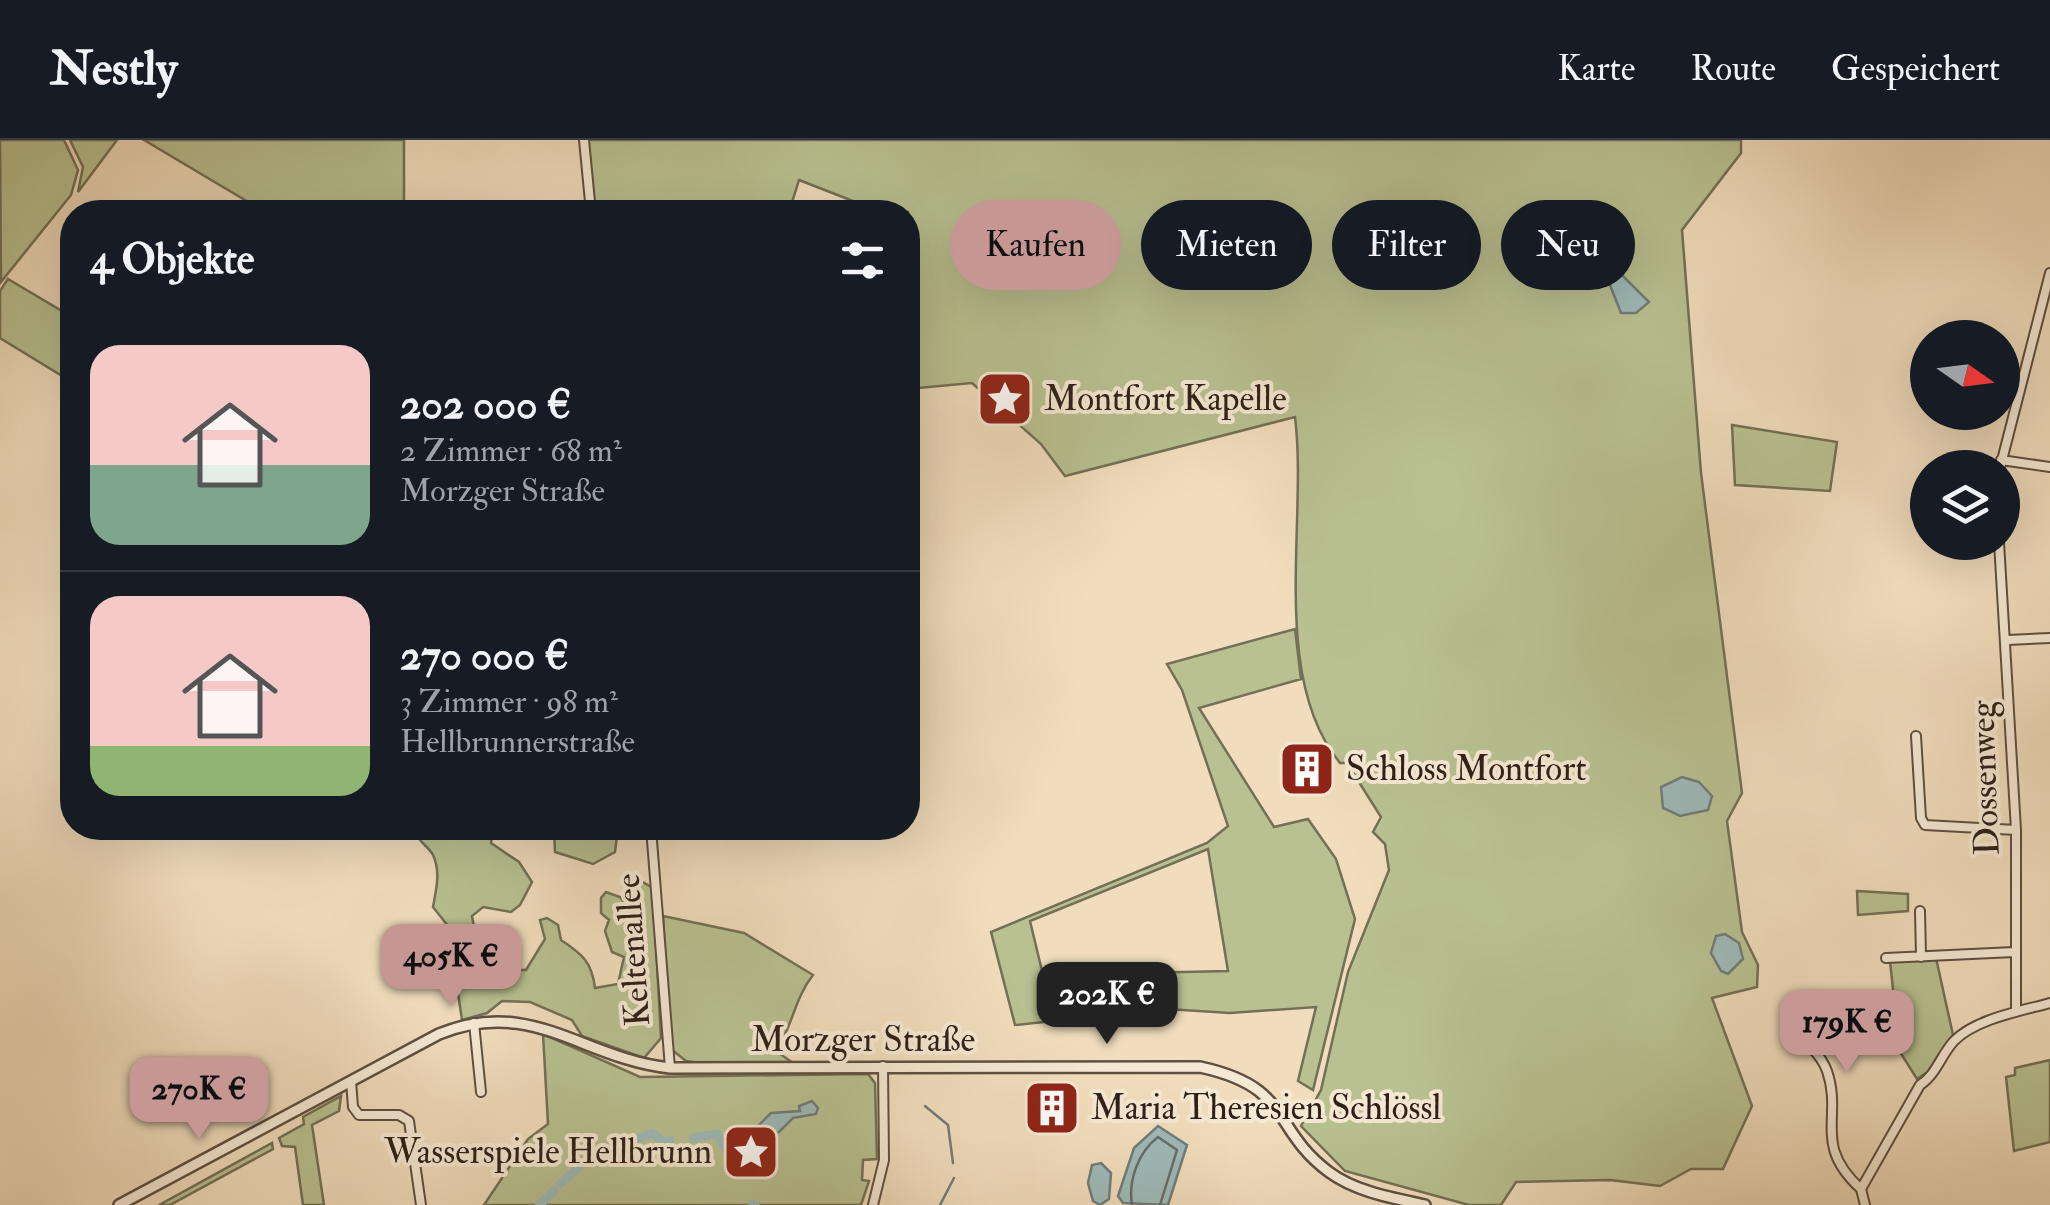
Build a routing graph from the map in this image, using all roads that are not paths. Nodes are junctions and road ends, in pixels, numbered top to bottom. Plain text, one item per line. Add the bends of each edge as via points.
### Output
1 (584, 140) edge
2 (590, 200) edge
3 (2050, 273) edge
4 (2004, 450) edge
5 (2020, 465) edge
6 (2050, 466) edge
7 (2001, 560) edge
8 (2050, 638) edge
9 (2008, 640) junction
10 (1916, 736) dead end
11 (2016, 830) junction
12 (652, 840) edge
13 (1920, 911) dead end
14 (2014, 952) junction
15 (1920, 956) junction
16 (1886, 958) dead end
17 (2050, 1003) edge
18 (2016, 1012) junction
19 (474, 1023) junction
20 (1791, 1028) dead end
21 (883, 1066) junction
22 (670, 1068) junction
23 (350, 1080) junction
24 (482, 1092) dead end
25 (1862, 1189) junction
26 (119, 1205) edge
27 (421, 1205) edge
28 (873, 1205) edge
29 (1425, 1205) edge
30 (1865, 1205) edge

1 - 2 street
3 - 4 street
5 - 6 street
7 - 9 street, Dossenweg
8 - 9 street
9 - 11 street, Dossenweg
10 - 11 street via 1925,826
11 - 14 street, Dossenweg
12 - 22 street, Keltenallee
13 - 15 street
14 - 15 street
14 - 18 street, Dossenweg
15 - 16 street
17 - 18 street
18 - 25 street via 1956,1039 1920,1085
19 - 22 street, Morzger Straße via 532,1023 628,1060
19 - 23 street
19 - 24 street
20 - 25 street via 1828,1072 1834,1150
21 - 22 street, Morzger Straße
21 - 28 street via 884,1160
21 - 29 street, Morzger Straße via 1182,1066 1222,1072 1264,1092 1310,1155 1340,1180
23 - 26 street
23 - 27 street via 359,1115 399,1115 409,1122
25 - 30 street

